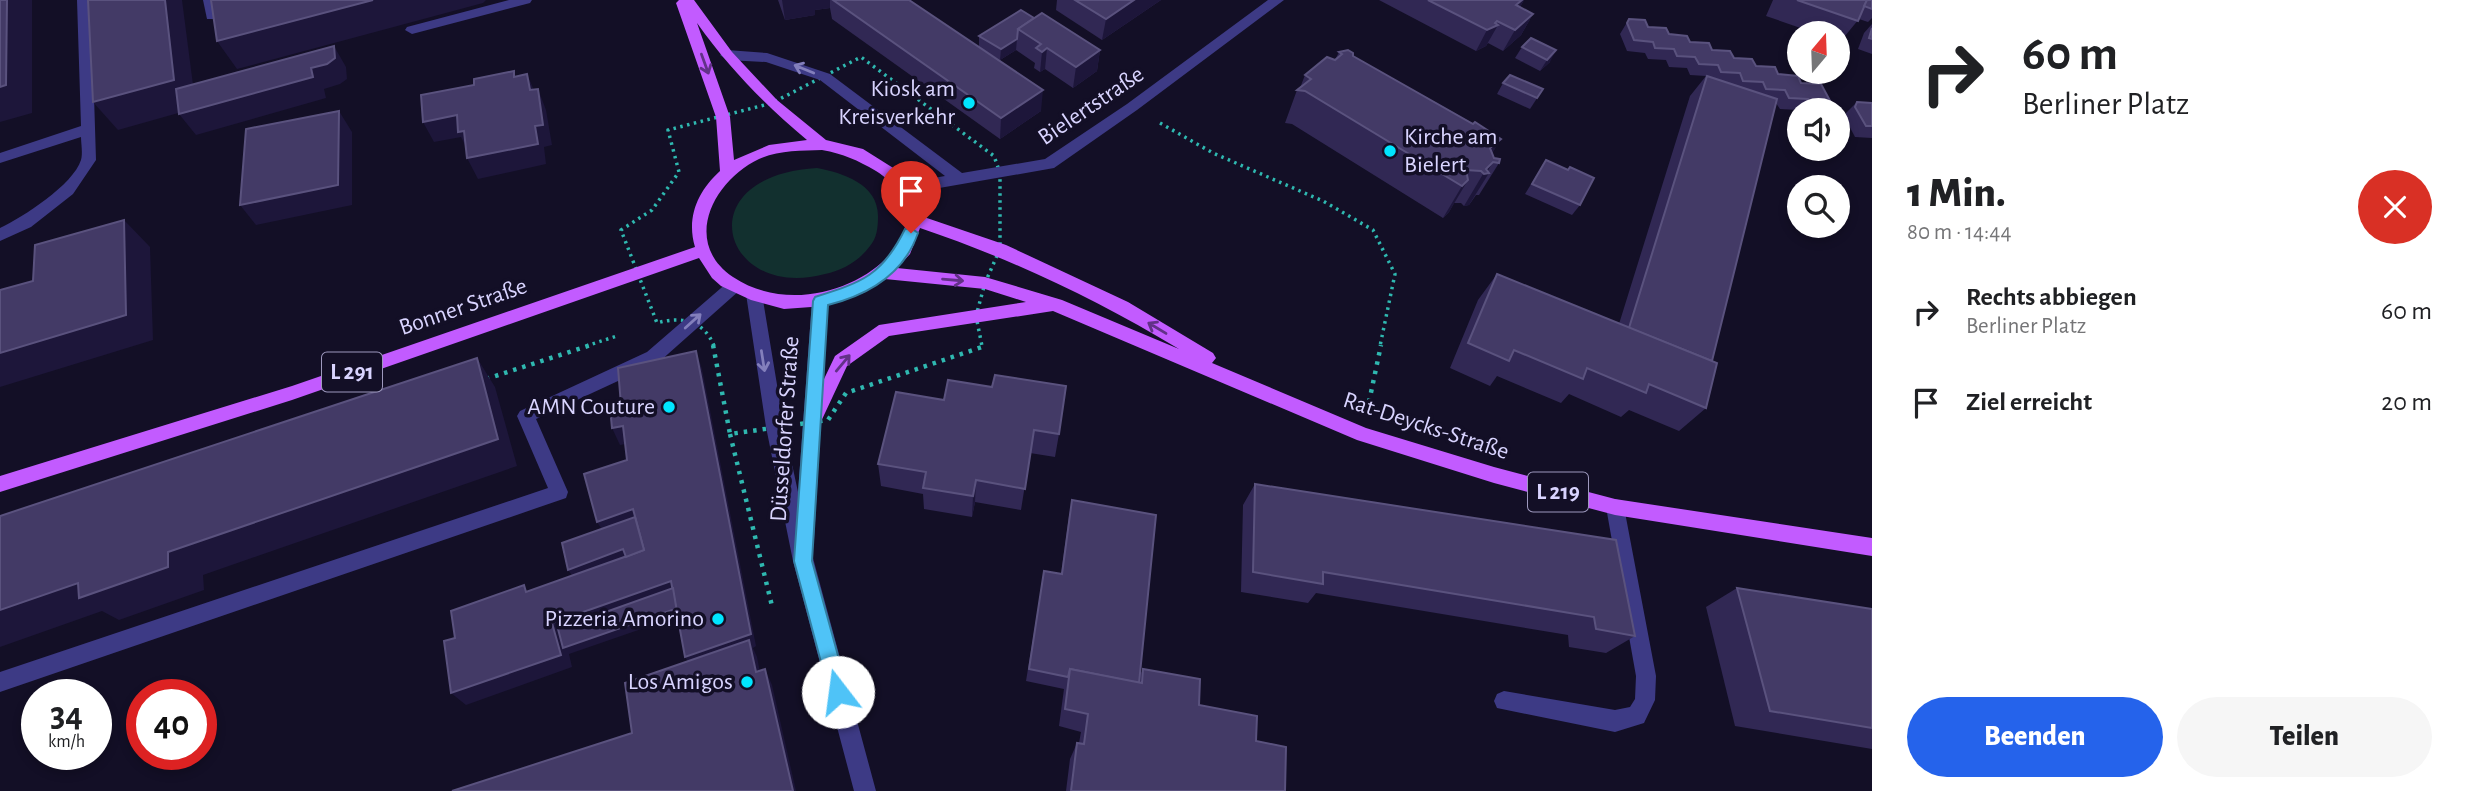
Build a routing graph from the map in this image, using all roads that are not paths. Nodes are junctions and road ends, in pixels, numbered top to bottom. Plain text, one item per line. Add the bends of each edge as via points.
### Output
1 (85, 0) edge
2 (210, 0) edge
3 (525, 0) edge
4 (681, 0) edge
5 (687, 0) edge
6 (1277, 0) edge
7 (212, 16) edge
8 (412, 30) dead end
9 (727, 55) junction
10 (89, 129) junction
11 (821, 145) junction
12 (0, 158) edge
13 (728, 175) junction
14 (960, 179) junction
15 (905, 188) junction
16 (915, 220) junction
17 (0, 235) edge
18 (702, 251) junction
19 (885, 273) junction
20 (734, 286) junction
21 (754, 294) junction
22 (821, 301) junction
23 (1056, 305) junction
24 (1257, 389) junction
25 (812, 423) junction
26 (0, 484) edge
27 (1615, 507) junction
28 (1872, 547) edge
29 (803, 561) junction
30 (0, 681) edge
31 (1504, 701) dead end
32 (865, 791) edge

1 - 10 street
2 - 7 street
3 - 8 street
4 -> 13 main road via 723,117
5 - 9 main road
6 - 14 street, Bielertstraße via 1049,164
9 - 11 main road via 772,103
14 -> 9 street via 825,78 767,58
10 - 12 street
10 - 17 street via 89,160 68,190 25,223
11 - 13 main road via 752,156
11 - 15 main road via 856,152 884,167
13 - 18 main road via 704,202 699,230
14 - 15 street, Bielertstraße
15 - 16 main road
16 - 19 main road via 906,247
24 -> 16 main road, Rat-Deycks-Straße / L 219 via 1122,307 1000,249
18 - 20 main road
18 - 26 main road, Bonner Straße / L 291 via 292,393
19 - 22 main road via 847,294
19 -> 23 main road, Rat-Deycks-Straße / L 219 via 985,283
20 - 21 main road
30 -> 20 street via 559,492 526,416 653,357
21 - 22 main road via 788,303
21 -> 29 street, Düsseldorfer Straße
22 - 25 street, Düsseldorfer Straße
23 - 24 main road, Rat-Deycks-Straße / L 219
25 -> 23 main road via 841,360 885,330
24 - 27 main road, Rat-Deycks-Straße / L 219 via 1363,435
25 - 29 street, Düsseldorfer Straße
27 - 28 main road, Rat-Deycks-Straße / L 219
27 - 31 street via 1646,676 1645,700 1637,716 1615,721
29 - 32 street, Düsseldorfer Straße

